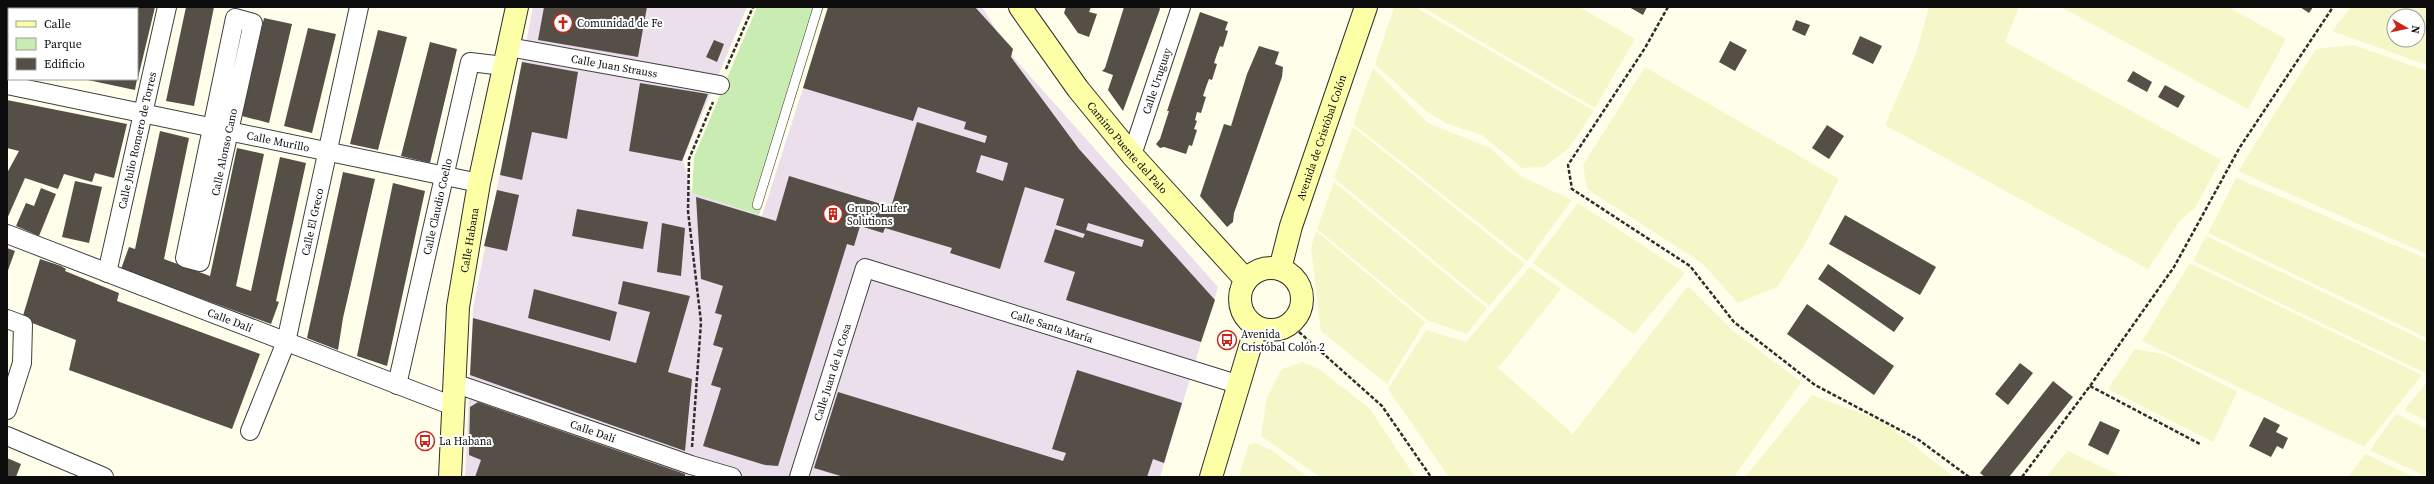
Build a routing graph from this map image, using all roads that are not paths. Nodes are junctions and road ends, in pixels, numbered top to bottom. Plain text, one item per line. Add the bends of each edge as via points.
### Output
1 (167, 7) edge
2 (359, 7) edge
3 (517, 7) edge
4 (818, 7) edge
5 (1182, 7) edge
6 (1366, 7) edge
7 (1028, 11) edge
8 (506, 56) junction
9 (7, 85) edge
10 (720, 85) road end
11 (143, 113) junction
12 (221, 129) junction
13 (327, 152) junction
14 (1132, 155) junction
15 (445, 176) junction
16 (479, 183) junction
17 (757, 205) dead end
18 (7, 234) edge
19 (865, 268) joint
20 (1280, 269) junction
21 (107, 273) junction
22 (1246, 280) junction
23 (7, 318) edge
24 (1256, 327) junction
25 (286, 342) junction
26 (454, 383) junction
27 (398, 385) junction
28 (1240, 385) junction
29 (453, 406) junction
30 (7, 410) edge
31 (250, 431) dead end
32 (7, 436) edge
33 (104, 477) edge
34 (450, 477) edge
35 (732, 477) edge
36 (799, 477) edge
37 (1211, 477) edge

1 - 11 street, Calle Julio Romero de Torres
2 - 13 street, Calle El Greco
3 - 8 street, Calle Habana
4 - 17 lane
5 - 14 street, Calle Uruguay
6 - 20 street, Avenida de Cristóbal Colón via 1291,226
7 - 14 street, Camino Puente del Palo via 1078,89
8 - 10 street, Calle Juan Strauss
8 - 15 street, Calle Claudio Coello via 470,62
8 - 16 street, Calle Habana
9 - 11 street, Calle Murillo
11 - 12 street, Calle Murillo
11 - 21 street, Calle Julio Romero de Torres
12 - 12 street, Calle Alonso Cano via 253,23 235,18
12 - 12 street, Calle Alonso Cano via 185,258 200,262
12 - 13 street, Calle Murillo
13 - 15 street, Calle Murillo
13 - 25 street, Calle El Greco
14 - 22 street, Camino Puente del Palo
15 - 16 street, Calle Murillo
15 - 27 street, Calle Claudio Coello
16 - 26 street, Calle Habana via 458,307
18 - 21 street, Calle Dalí
19 - 28 street, Calle Santa María
19 - 36 street, Calle Juan de la Cosa
20 - 22 street via 1260,269
20 - 24 street via 1291,274 1301,289 1302,306 1290,324 1275,331
21 - 25 street, Calle Dalí
22 - 24 street via 1239,297 1244,316
23 - 30 street via 22,325 22,363
24 - 28 street
25 - 27 street, Calle Dalí
25 - 31 street, Calle El Greco
26 - 29 street, Calle Habana
26 - 35 street, Calle Dalí
27 - 29 street, Calle Dalí
28 - 37 street
29 - 34 street, Calle Habana
32 - 33 street

